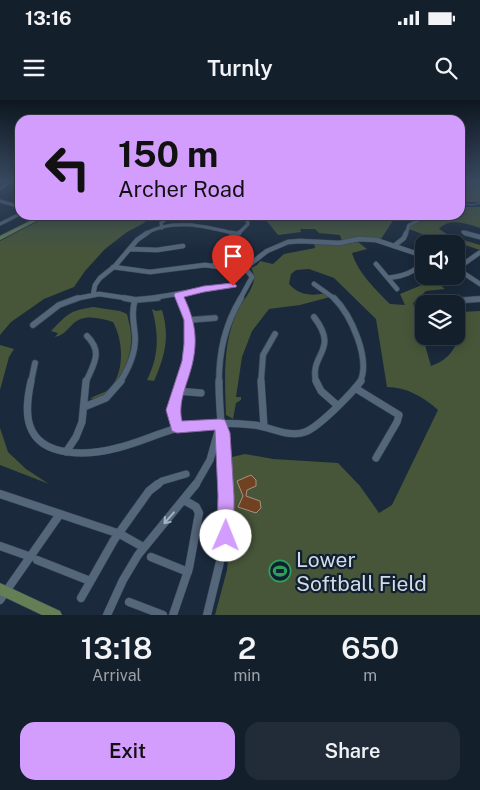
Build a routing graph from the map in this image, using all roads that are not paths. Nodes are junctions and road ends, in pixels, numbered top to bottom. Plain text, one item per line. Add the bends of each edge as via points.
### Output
1 (15, 216) edge
2 (32, 220) edge
3 (36, 220) edge
4 (164, 220) edge
5 (249, 220) edge
6 (420, 220) edge
7 (0, 224) edge
8 (162, 228) junction
9 (463, 232) dead end
10 (237, 234) junction
11 (0, 237) edge
12 (480, 237) edge
13 (182, 246) dead end
14 (394, 246) junction
15 (130, 249) junction
16 (415, 253) edge
17 (478, 253) dead end
18 (376, 264) dead end
19 (465, 264) edge
20 (214, 265) junction
21 (113, 267) junction
22 (245, 268) junction
23 (415, 271) edge
24 (465, 274) edge
25 (388, 278) junction
26 (314, 284) dead end
27 (480, 284) edge
28 (233, 286) dead end
29 (397, 289) dead end
30 (93, 295) junction
31 (178, 295) junction
32 (480, 299) edge
33 (135, 300) junction
34 (465, 300) edge
35 (314, 316) dead end
36 (215, 318) dead end
37 (189, 320) junction
38 (33, 325) dead end
39 (275, 334) dead end
40 (88, 336) dead end
41 (35, 363) dead end
42 (355, 388) junction
43 (178, 391) junction
44 (200, 393) dead end
45 (337, 405) junction
46 (84, 406) junction
47 (220, 424) junction
48 (177, 427) junction
49 (264, 427) junction
50 (66, 452) junction
51 (376, 458) dead end
52 (186, 474) dead end
53 (0, 494) edge
54 (184, 500) junction
55 (60, 514) junction
56 (120, 534) junction
57 (0, 546) edge
58 (143, 547) junction
59 (150, 557) dead end
60 (34, 558) junction
61 (188, 572) junction
62 (90, 581) junction
63 (2, 593) edge
64 (81, 598) dead end
65 (129, 602) dead end
66 (56, 615) edge
67 (107, 615) edge
68 (163, 615) edge
69 (173, 615) edge
70 (207, 615) edge

1 - 7 street
2 - 11 main road
3 - 11 main road
4 - 8 street
5 - 10 street
6 - 14 street via 409,225 404,238
8 - 10 street via 198,224
8 - 15 street via 142,235
9 - 12 street
10 - 20 street
13 - 15 street via 157,250
14 - 16 street
14 - 22 street via 368,239 339,243 288,242 267,251
15 - 21 street
17 - 19 street
18 - 25 street
20 - 21 street via 150,272
20 - 22 street
21 - 30 street via 96,282
22 - 47 street via 252,277 226,326 221,348
23 - 25 street
24 - 27 street
25 - 29 street
26 - 42 street via 323,288 344,310 356,334 365,369
28 - 31 street
30 - 33 street via 106,294
30 - 38 street via 59,305
31 - 33 street
31 - 37 street
32 - 34 street
33 - 46 street via 131,310 136,342 131,362 115,391 101,401
35 - 45 street via 326,336 326,350 317,363 315,374 317,386
36 - 37 street
37 - 43 street via 187,361
39 - 49 street via 268,342 260,372
40 - 46 street via 95,344 97,355 86,384
41 - 50 street via 28,392 33,432 47,445
42 - 45 street
42 - 51 street via 399,415
43 - 44 street
43 - 48 street via 173,410
45 - 49 street via 315,427 300,434
46 - 50 street via 82,422
47 - 48 street
47 - 49 street
47 - 54 street via 208,464
47 - 70 street via 223,433 226,536
48 - 50 street via 111,450
52 - 56 street via 162,481 149,491
53 - 55 street
54 -> 58 street
54 - 61 street via 199,512
55 - 56 street
55 - 60 street
56 - 58 street
56 - 62 street
57 - 60 street
58 - 67 street
59 - 61 street
60 - 62 street
60 - 63 street
61 - 69 street
62 - 64 street
63 - 66 main road
65 - 68 street

